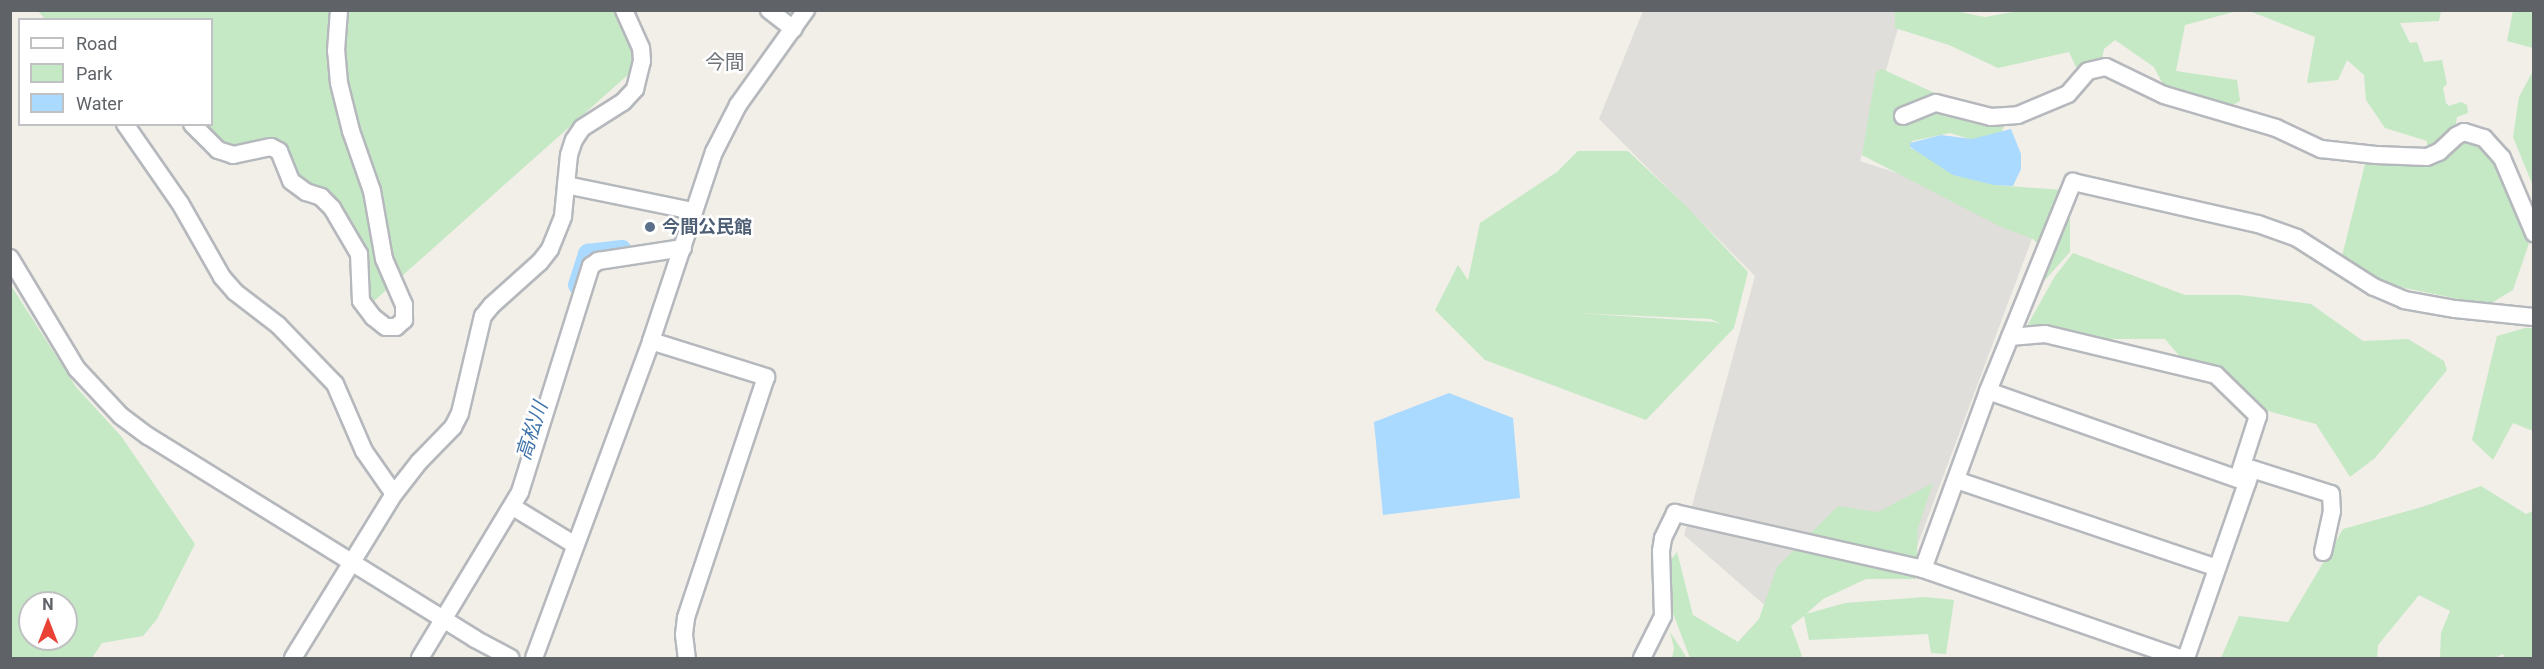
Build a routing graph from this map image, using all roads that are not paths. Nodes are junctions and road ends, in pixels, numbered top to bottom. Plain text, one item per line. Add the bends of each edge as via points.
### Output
1 (339, 10) edge
2 (624, 10) edge
3 (769, 10) edge
4 (806, 10) edge
5 (793, 29) junction
6 (1904, 116) dead end
7 (126, 126) edge
8 (194, 126) edge
9 (566, 185) junction
10 (693, 211) junction
11 (2534, 233) edge
12 (682, 248) junction
13 (10, 258) edge
14 (2534, 317) edge
15 (2010, 337) junction
16 (651, 341) junction
17 (1988, 391) junction
18 (1956, 480) junction
19 (2243, 480) junction
20 (394, 494) junction
21 (513, 507) junction
22 (574, 545) junction
23 (2323, 552) dead end
24 (351, 562) junction
25 (2217, 568) junction
26 (1923, 569) junction
27 (439, 617) junction
28 (292, 658) edge
29 (420, 658) edge
30 (510, 658) edge
31 (534, 658) edge
32 (687, 658) edge
33 (1642, 658) edge
34 (2180, 658) edge
35 (2186, 658) edge

1 - 8 street via 339,83 372,191 384,259 404,305 404,320 396,327 386,327 361,301 359,254 332,207 291,182 279,151 271,147 233,155 219,150
2 - 9 street via 641,48 640,74 623,102 582,129 574,140
3 - 5 street
4 - 5 street
5 - 10 street via 725,128
6 - 11 street via 1936,103 1991,117 2018,115 2068,94 2088,71 2106,68 2164,95 2276,129 2322,149 2427,157 2464,132 2484,138 2502,158
7 - 20 street via 180,203 229,284 278,325 335,384 364,452
9 - 10 street
9 - 20 street via 563,216 550,249 483,316 460,413 453,427
10 - 12 street
12 - 16 street
12 - 21 street via 598,261 591,266
13 - 24 street via 77,369 121,416
14 - 15 street via 2404,300 2374,287 2297,238 2258,224 2073,182
15 - 17 street
15 - 19 street via 2045,334 2216,375 2258,416
16 - 22 street
16 - 32 street via 766,377 687,618
17 - 18 street
17 - 19 street
18 - 25 street
18 - 26 street
19 - 23 street via 2252,469 2331,494 2332,512
19 - 25 street
20 - 24 street
21 - 22 street
21 - 27 street
22 - 31 street
24 - 27 street
24 - 28 street
25 - 35 street
26 - 33 street via 1675,513 1661,551 1663,616
26 - 34 street
27 - 29 street
27 - 30 street

